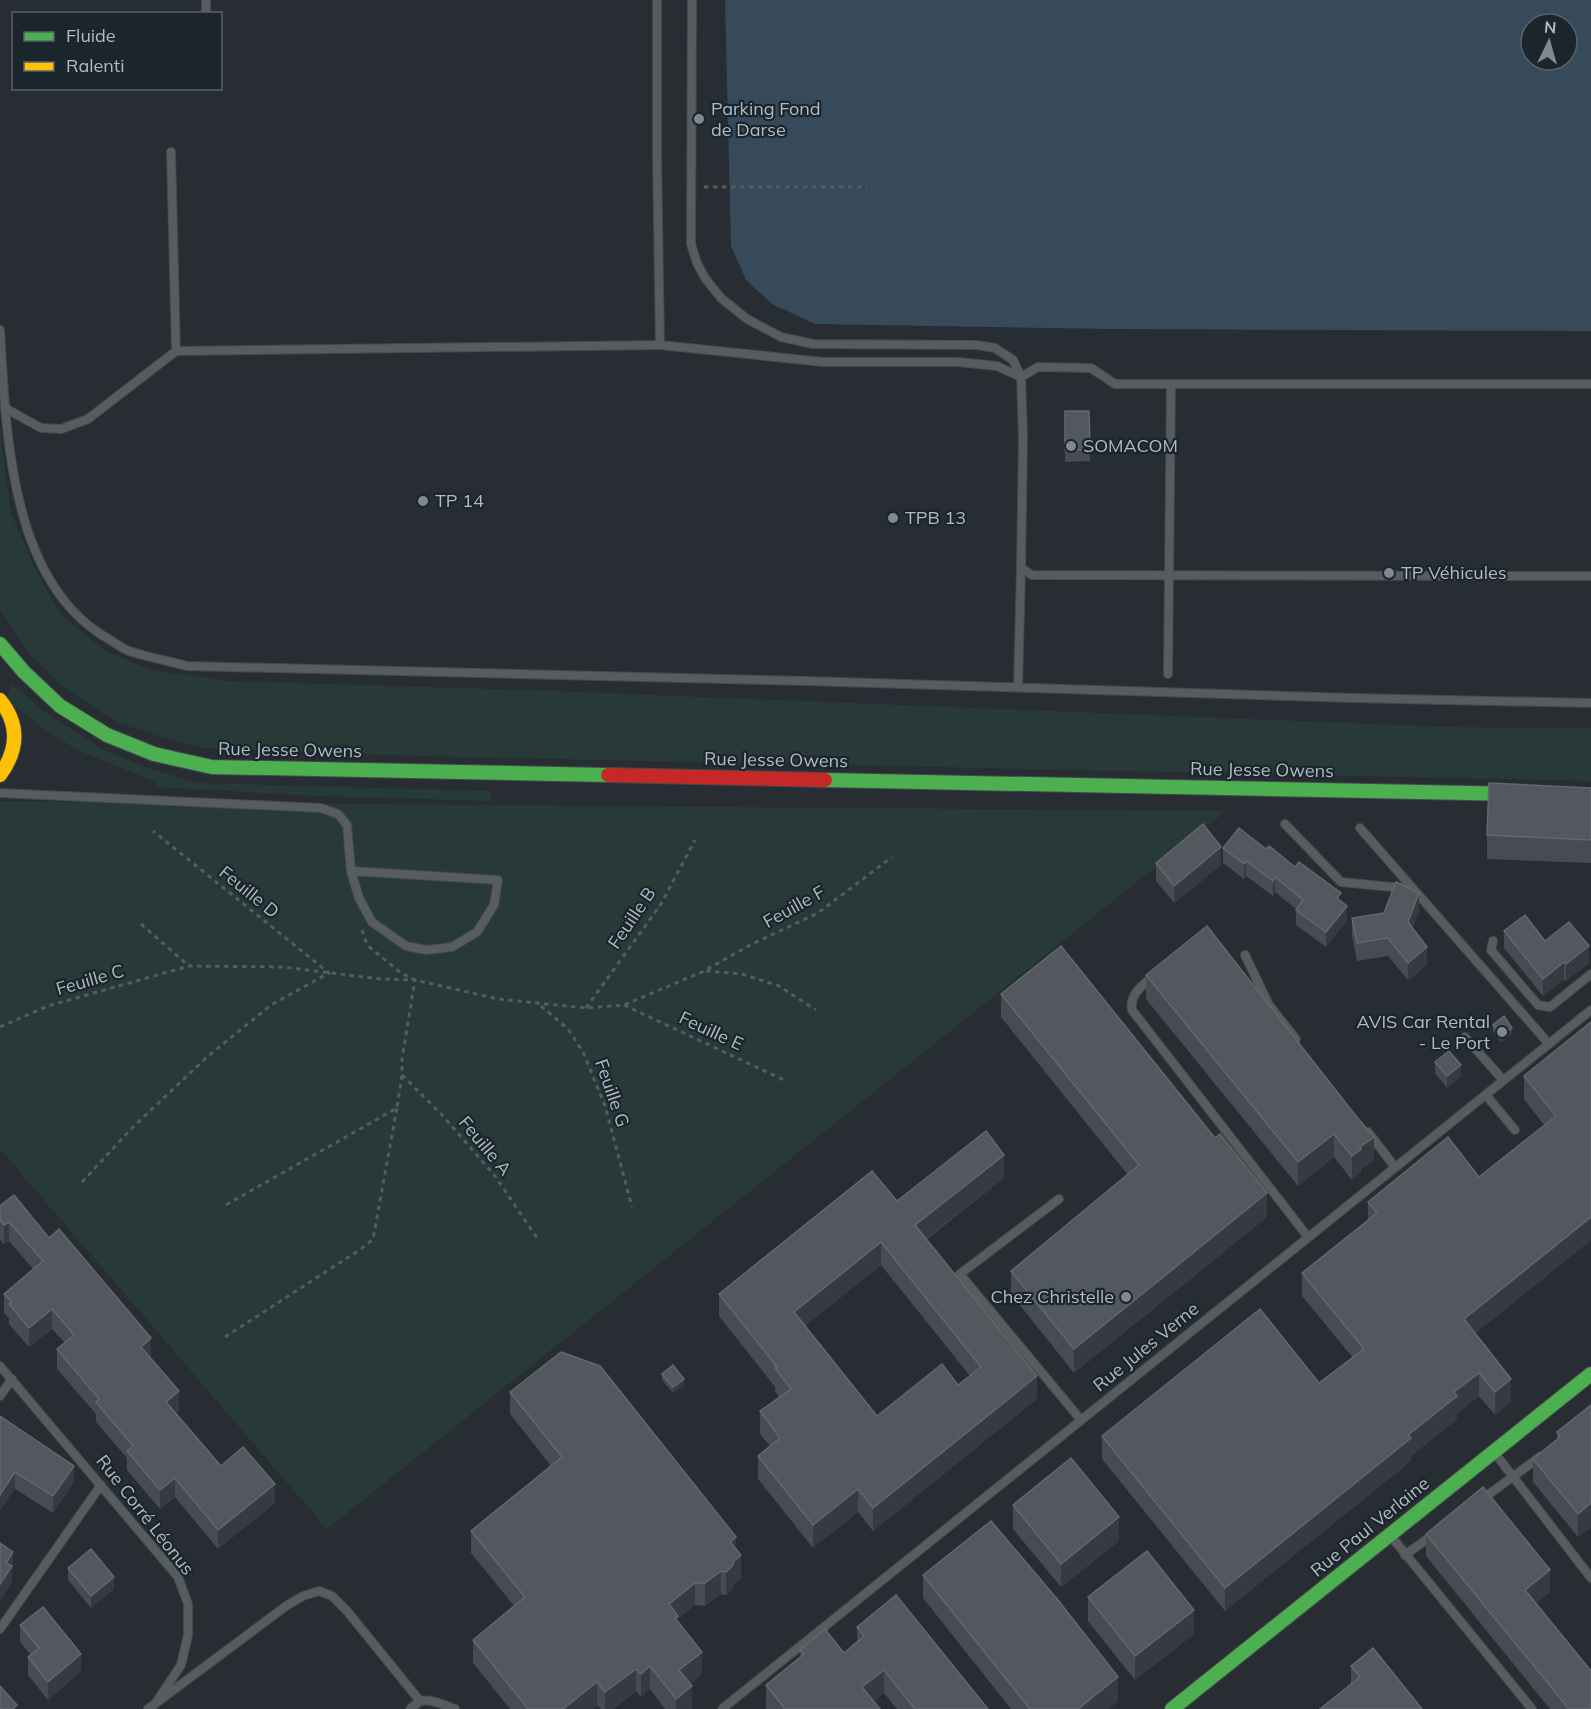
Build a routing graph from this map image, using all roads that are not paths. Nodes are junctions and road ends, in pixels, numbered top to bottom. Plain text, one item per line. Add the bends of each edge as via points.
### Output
1 (657, 0) edge
2 (692, 0) edge
3 (171, 152) dead end
4 (0, 330) edge
5 (660, 345) junction
6 (176, 351) junction
7 (1021, 377) junction
8 (1171, 384) junction
9 (1591, 384) edge
10 (5, 408) junction
11 (1021, 568) junction
12 (1169, 575) junction
13 (1591, 576) edge
14 (0, 644) edge
15 (1168, 674) dead end
16 (1017, 687) junction
17 (0, 700) edge
18 (1591, 703) edge
19 (0, 775) edge
20 (0, 793) edge
21 (1531, 794) edge
22 (1285, 824) dead end
23 (1360, 828) dead end
24 (351, 871) junction
25 (1414, 889) junction
26 (1493, 941) dead end
27 (1245, 955) dead end
28 (1159, 972) edge
29 (1590, 977) edge
30 (1591, 1010) edge
31 (1465, 1037) dead end
32 (1549, 1044) junction
33 (1304, 1050) edge
34 (1503, 1080) junction
35 (1486, 1095) junction
36 (1360, 1122) edge
37 (1515, 1130) dead end
38 (1395, 1167) junction
39 (1059, 1199) dead end
40 (1308, 1238) junction
41 (0, 1366) edge
42 (1591, 1374) edge
43 (12, 1379) junction
44 (0, 1396) edge
45 (1081, 1420) junction
46 (1548, 1450) edge
47 (1494, 1452) junction
48 (1513, 1477) junction
49 (101, 1485) junction
50 (1477, 1503) edge
51 (1441, 1529) edge
52 (1390, 1534) junction
53 (1406, 1555) junction
54 (1591, 1578) edge
55 (0, 1629) edge
56 (420, 1701) junction
57 (151, 1706) edge
58 (410, 1709) edge
59 (455, 1709) edge
60 (722, 1709) edge
61 (1172, 1709) edge
62 (1532, 1709) edge

1 - 5 lane
2 - 7 lane via 691,244 696,263 721,298 747,319 781,337 813,344 977,345 995,348 1013,360
3 - 6 lane
4 - 10 lane
5 - 6 lane
5 - 7 lane via 823,362 958,362 997,366
6 - 10 lane via 88,419 61,429 41,428
7 - 8 lane via 1038,367 1091,368 1115,384
7 - 11 lane
8 - 9 lane
8 - 12 lane
10 - 16 lane via 17,496 36,556 63,601 92,628 128,650 187,666
11 - 12 lane via 1032,574
11 - 16 lane
12 - 13 lane
12 - 15 lane
14 - 21 main road, Rue Jesse Owens via 60,706 107,735 154,754 212,767
16 - 18 lane
17 - 19 main road via 14,730 12,756
20 - 24 lane via 321,808 338,814 347,825
22 - 25 lane via 1341,882
23 - 25 lane
24 - 24 lane via 372,922 406,946 426,950 452,947 477,932 494,905 498,880
25 - 32 lane
26 - 29 lane via 1491,950 1538,1005 1550,1007
27 - 33 lane via 1269,1005
28 - 40 lane via 1135,993 1130,1003 1132,1010
30 - 32 lane, Rue Jules Verne
31 - 34 lane
32 - 34 lane, Rue Jules Verne
34 - 35 lane, Rue Jules Verne
35 - 37 lane
35 - 38 lane, Rue Jules Verne
36 - 38 lane
38 - 40 lane, Rue Jules Verne
39 - 45 lane via 960,1274
40 - 45 lane, Rue Jules Verne
41 - 43 lane, Rue Corré Léonus
42 - 47 main road, Rue Paul Verlaine
43 - 44 lane
43 - 49 lane, Rue Corré Léonus
45 - 60 lane, Rue Jules Verne
46 - 48 lane
47 - 48 lane
47 - 52 main road, Rue Paul Verlaine
48 - 50 lane
48 - 54 lane
49 - 55 lane
49 - 57 lane, Rue Corré Léonus via 178,1577 188,1605 182,1665
51 - 53 lane
52 - 53 lane
52 - 61 main road, Rue Paul Verlaine
53 - 62 lane
56 - 57 lane via 347,1611 332,1596 319,1591 286,1606
56 - 58 lane
56 - 59 lane

